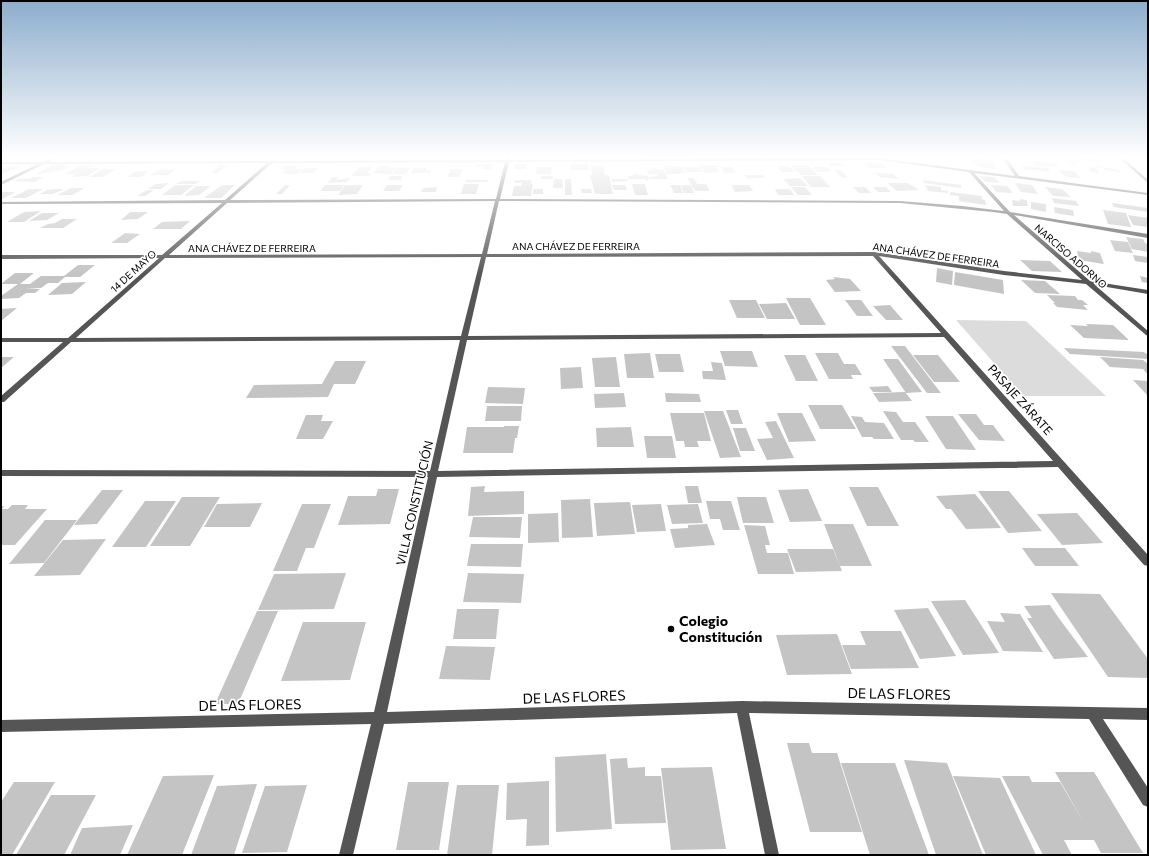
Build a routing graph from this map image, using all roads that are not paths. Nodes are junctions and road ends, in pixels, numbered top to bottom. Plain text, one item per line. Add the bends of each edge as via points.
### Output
1 (232, 196) edge
2 (499, 196) edge
3 (993, 196) edge
4 (498, 200) junction
5 (226, 201) junction
6 (1, 203) edge
7 (1010, 214) junction
8 (1148, 236) edge
9 (874, 254) junction
10 (484, 256) junction
11 (1, 257) edge
12 (162, 257) junction
13 (1087, 282) junction
14 (1148, 292) edge
15 (1148, 334) edge
16 (946, 335) junction
17 (464, 337) junction
18 (1, 340) edge
19 (69, 340) junction
20 (1, 400) edge
21 (1060, 464) junction
22 (1, 473) edge
23 (433, 474) junction
24 (1148, 562) edge
25 (742, 707) junction
26 (1092, 713) junction
27 (1148, 714) edge
28 (379, 718) junction
29 (1, 726) edge
30 (1148, 800) edge
31 (346, 855) edge
32 (772, 855) edge

1 - 5 street, 14 DE MAYO
2 - 4 street, VILLA CONSTITUCIÓN
3 - 7 street, NARCISO ADORNO
4 - 5 street
4 - 7 street via 900,202
4 - 10 street, VILLA CONSTITUCIÓN
5 - 6 street
5 - 12 street, 14 DE MAYO
7 - 8 street
7 - 13 street, NARCISO ADORNO
9 - 10 street, ANA CHÁVEZ DE FERREIRA
9 - 13 street, ANA CHÁVEZ DE FERREIRA
9 - 16 street, PASAJE ZÁRATE
10 - 12 street, ANA CHÁVEZ DE FERREIRA
10 - 17 street, VILLA CONSTITUCIÓN
11 - 12 street, ANA CHÁVEZ DE FERREIRA
12 - 19 street, 14 DE MAYO
13 - 14 street, ANA CHÁVEZ DE FERREIRA
13 - 15 street, NARCISO ADORNO
16 - 17 street
16 - 21 street, PASAJE ZÁRATE
17 - 19 street
17 - 23 street, VILLA CONSTITUCIÓN
18 - 19 street
19 - 20 street, 14 DE MAYO
21 - 23 street
21 - 24 street, PASAJE ZÁRATE
22 - 23 street
23 - 28 street, VILLA CONSTITUCIÓN
25 - 26 street, DE LAS FLORES
25 - 28 street, DE LAS FLORES
25 - 32 street
26 - 27 street, DE LAS FLORES
26 - 30 street
28 - 29 street, DE LAS FLORES
28 - 31 street, VILLA CONSTITUCIÓN

